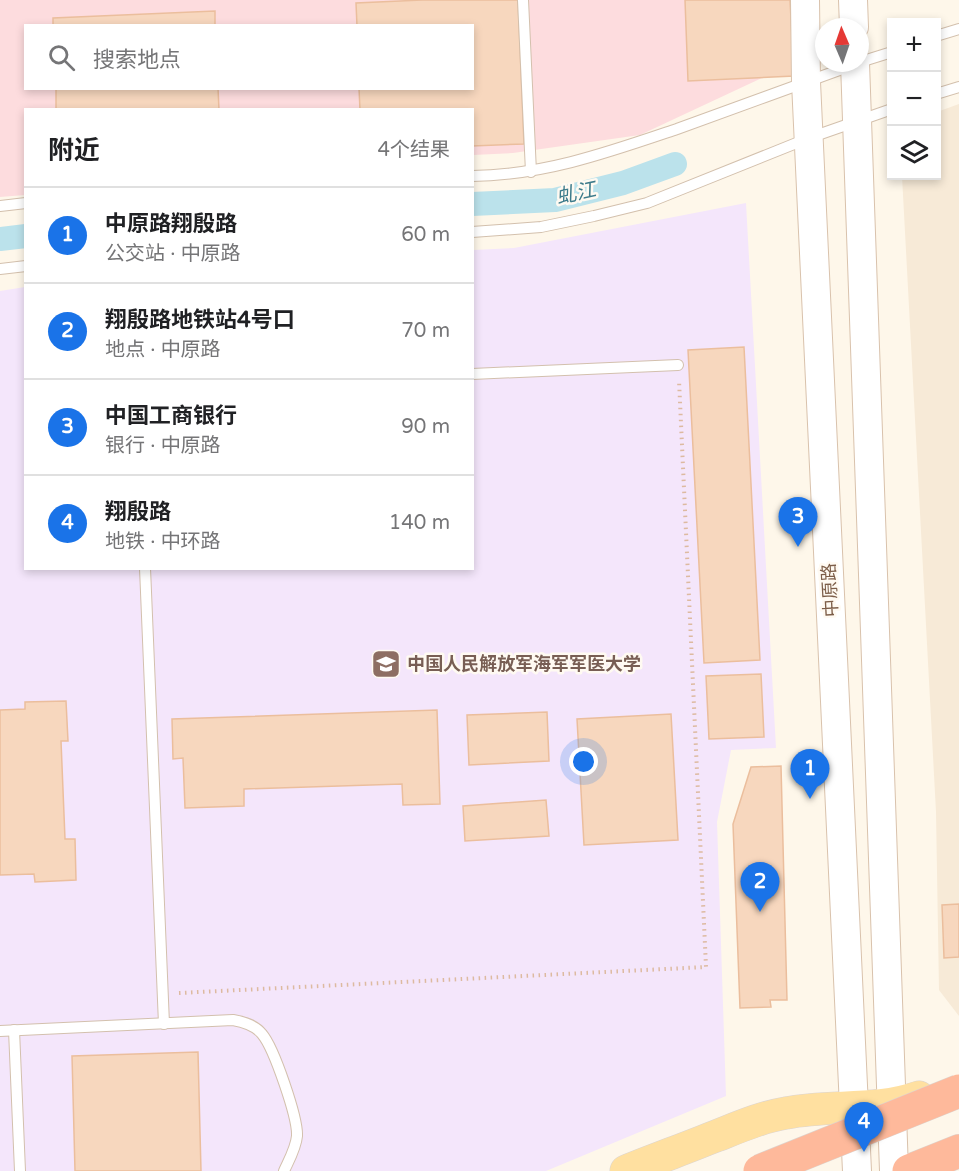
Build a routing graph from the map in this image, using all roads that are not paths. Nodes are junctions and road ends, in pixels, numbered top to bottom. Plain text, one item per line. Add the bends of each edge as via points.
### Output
1 (523, 0) edge
2 (804, 0) edge
3 (853, 0) edge
4 (854, 18) edge
5 (959, 29) edge
6 (941, 34) edge
7 (887, 53) edge
8 (869, 59) edge
9 (833, 72) edge
10 (857, 72) edge
11 (807, 82) junction
12 (959, 87) edge
13 (941, 92) edge
14 (887, 110) edge
15 (857, 121) junction
16 (809, 138) junction
17 (531, 172) junction
18 (474, 176) edge
19 (24, 203) edge
20 (0, 206) edge
21 (474, 232) edge
22 (24, 266) edge
23 (0, 269) edge
24 (678, 365) road end
25 (474, 374) edge
26 (145, 570) edge
27 (164, 1024) junction
28 (14, 1030) junction
29 (0, 1031) edge
30 (959, 1082) edge
31 (959, 1091) edge
32 (891, 1104) junction
33 (855, 1108) junction
34 (959, 1151) edge
35 (959, 1157) edge
36 (20, 1171) edge
37 (284, 1171) edge
38 (626, 1171) edge
39 (760, 1171) edge
40 (857, 1171) edge
41 (894, 1171) edge
42 (909, 1171) edge
43 (924, 1171) edge

1 - 17 lane
2 - 11 main road, 中原路
3 - 4 main road
5 - 6 lane
7 - 8 lane
9 - 11 lane
10 - 15 main road
11 - 16 main road, 中原路
11 - 17 lane via 618,149
12 - 13 lane
14 - 15 lane
15 - 16 lane
15 - 32 main road
16 - 21 lane via 647,203 541,227
16 - 33 main road, 中原路
17 - 18 lane
19 - 20 lane
22 - 23 lane
24 - 25 lane
26 - 27 lane
27 - 28 lane
27 - 37 lane via 233,1020 249,1023 262,1032 282,1074 297,1135
28 - 29 lane
28 - 36 lane
30 - 32 main road
31 - 39 highway, bridge
32 - 33 main road
32 - 41 main road
33 - 38 main road via 787,1112 754,1121
33 - 40 main road, 中原路
34 - 42 highway
35 - 43 main road

